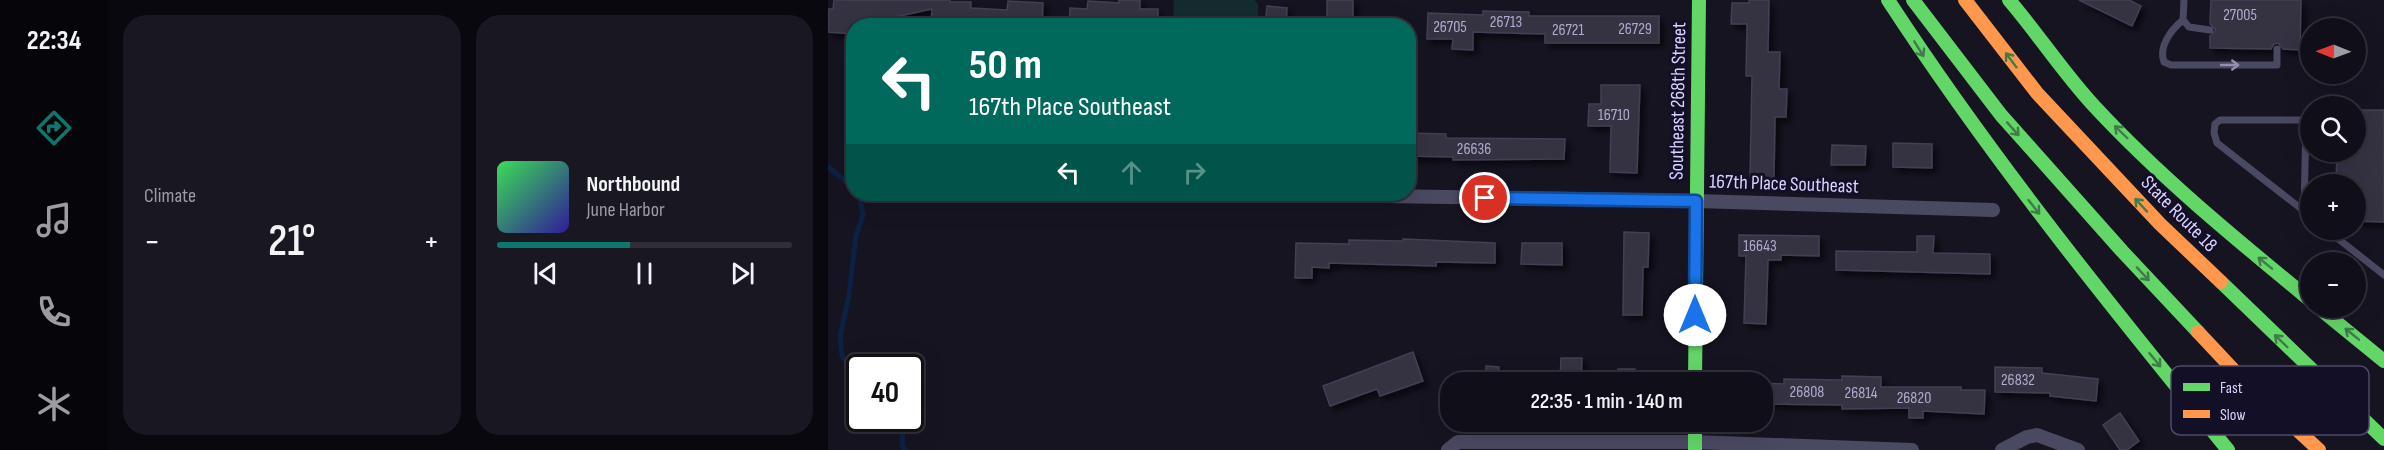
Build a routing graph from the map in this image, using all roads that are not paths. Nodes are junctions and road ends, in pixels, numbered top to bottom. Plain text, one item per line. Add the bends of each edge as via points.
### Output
1 (1699, 0) edge
2 (1888, 0) edge
3 (1913, 0) edge
4 (1965, 0) edge
5 (2009, 0) edge
6 (2184, 0) edge
7 (2183, 20) junction
8 (2210, 30) dead end
9 (2277, 49) dead end
10 (1416, 197) edge
11 (1696, 201) junction
12 (1994, 210) dead end
13 (2307, 214) edge
14 (2340, 240) edge
15 (2384, 275) edge
16 (2300, 292) edge
17 (2331, 318) edge
18 (2384, 361) edge
19 (2230, 366) edge
20 (2308, 366) edge
21 (1695, 372) edge
22 (2171, 380) edge
23 (2369, 425) edge
24 (2216, 435) edge
25 (2303, 435) edge
26 (2384, 439) edge
27 (1695, 446) edge
28 (1448, 450) edge
29 (1912, 450) edge
30 (2002, 450) edge
31 (2078, 450) edge
32 (2228, 450) edge
33 (2319, 450) edge

1 - 11 main road, Southeast 268th Street
2 -> 22 main road via 1998,159
3 -> 19 main road via 2001,115
20 -> 4 main road, State Route 18 via 2152,216 2037,93
16 -> 5 main road via 2168,177 2095,107
6 - 7 lane
7 - 8 lane via 2189,27
7 -> 9 lane via 2170,30 2162,56 2171,65 2277,66
10 - 11 street, 167th Place Southeast
11 - 12 street, 167th Place Southeast
11 - 21 main road, Southeast 268th Street
13 - 13 lane via 2217,142 2215,124 2220,120 2306,120
14 - 15 lane
18 -> 17 main road
26 -> 23 main road, State Route 18
24 -> 32 main road
25 -> 33 main road
27 - 28 street via 1458,442
27 - 29 street
30 - 31 street via 2037,435

